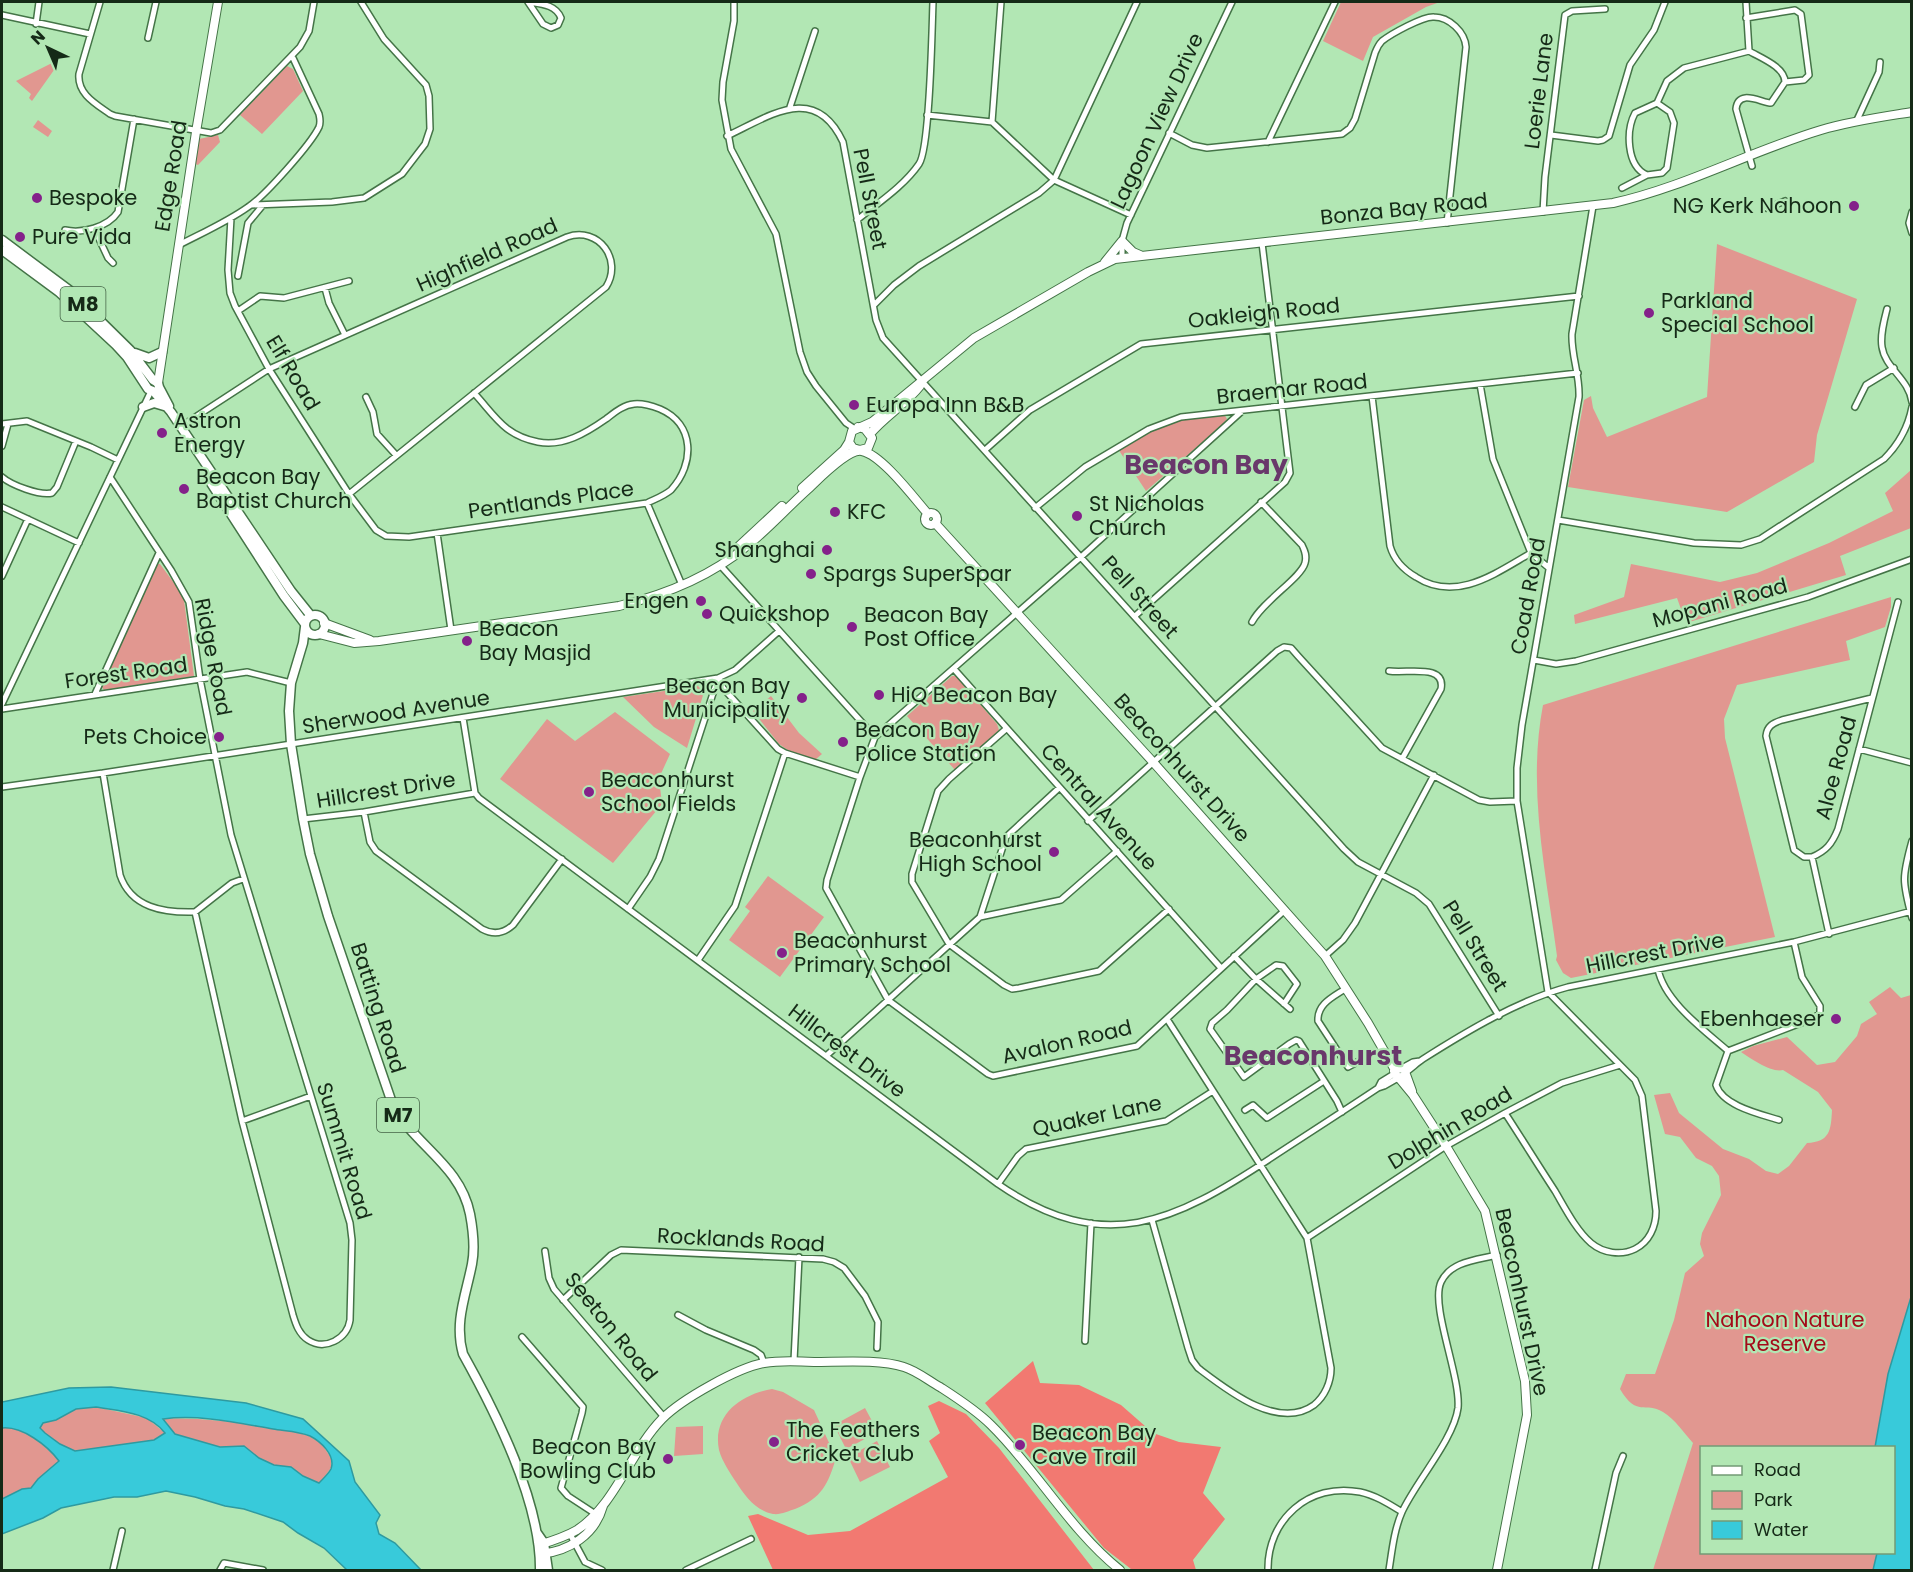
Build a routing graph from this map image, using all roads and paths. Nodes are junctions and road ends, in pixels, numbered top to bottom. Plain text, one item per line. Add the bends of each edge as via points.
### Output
1 (39, 2) edge
2 (100, 2) edge
3 (156, 2) edge
4 (219, 2) edge
5 (314, 2) edge
6 (361, 2) edge
7 (529, 2) edge
8 (734, 2) edge
9 (933, 2) edge
10 (1001, 2) edge
11 (1137, 2) edge
12 (1231, 2) edge
13 (1335, 2) edge
14 (1665, 2) edge
15 (1746, 2) edge
16 (1605, 9) dead end
17 (2, 15) edge
18 (1746, 18) junction
19 (36, 24) junction
20 (815, 31) dead end
21 (90, 34) junction
22 (148, 38) dead end
23 (1749, 51) junction
24 (292, 58) junction
25 (1880, 62) dead end
26 (1785, 82) junction
27 (1657, 104) junction
28 (790, 107) junction
29 (1911, 112) edge
30 (927, 115) junction
31 (134, 119) junction
32 (1857, 120) junction
33 (992, 122) junction
34 (196, 132) junction
35 (1169, 133) junction
36 (1551, 135) junction
37 (727, 136) junction
38 (1268, 142) junction
39 (1749, 156) junction
40 (1752, 166) dead end
41 (1647, 175) junction
42 (1054, 180) junction
43 (1622, 188) dead end
44 (1785, 201) dead end
45 (251, 205) junction
46 (263, 205) junction
47 (1593, 206) junction
48 (1767, 208) dead end
49 (1543, 212) junction
50 (1911, 212) edge
51 (1131, 215) junction
52 (231, 218) junction
53 (857, 220) junction
54 (1447, 223) junction
55 (94, 228) junction
56 (65, 230) dead end
57 (1911, 233) edge
58 (2, 240) edge
59 (1122, 241) junction
60 (1262, 243) junction
61 (179, 245) junction
62 (2, 250) edge
63 (1141, 256) junction
64 (1122, 258) junction
65 (113, 263) dead end
66 (1104, 264) junction
67 (238, 276) dead end
68 (349, 281) dead end
69 (325, 288) junction
70 (1579, 296) junction
71 (874, 305) junction
72 (1887, 309) dead end
73 (238, 311) junction
74 (1274, 329) junction
75 (345, 335) junction
76 (130, 350) junction
77 (161, 354) junction
78 (1894, 368) junction
79 (269, 369) junction
80 (1578, 373) junction
81 (922, 382) junction
82 (1480, 384) junction
83 (154, 386) junction
84 (474, 393) junction
85 (1371, 396) junction
86 (366, 397) dead end
87 (1911, 402) edge
88 (1283, 406) junction
89 (143, 407) junction
90 (1855, 407) dead end
91 (1911, 407) edge
92 (169, 410) junction
93 (1241, 412) junction
94 (846, 423) junction
95 (5, 424) edge
96 (180, 427) junction
97 (857, 428) junction
98 (871, 438) junction
99 (848, 440) junction
100 (76, 441) junction
101 (2, 446) edge
102 (860, 450) junction
103 (985, 450) junction
104 (396, 454) junction
105 (118, 460) junction
106 (881, 462) junction
107 (2, 477) edge
108 (110, 477) junction
109 (349, 494) junction
110 (1261, 502) junction
111 (646, 503) junction
112 (2, 507) edge
113 (1035, 508) junction
114 (28, 519) junction
115 (1558, 520) junction
116 (374, 528) joint
117 (437, 533) junction
118 (79, 543) junction
119 (159, 553) junction
120 (1531, 553) junction
121 (1081, 557) junction
122 (1911, 559) edge
123 (720, 565) junction
124 (1550, 568) junction
125 (2, 576) edge
126 (682, 585) junction
127 (1898, 602) dead end
128 (1018, 612) junction
129 (1135, 616) junction
130 (307, 622) junction
131 (1252, 622) dead end
132 (324, 623) junction
133 (451, 630) junction
134 (779, 631) junction
135 (318, 634) junction
136 (371, 641) junction
137 (1534, 660) junction
138 (954, 669) junction
139 (295, 671) junction
140 (1389, 671) dead end
141 (719, 678) junction
142 (200, 679) junction
143 (291, 683) junction
144 (94, 694) junction
145 (1872, 698) junction
146 (1216, 706) junction
147 (2, 707) edge
148 (463, 718) junction
149 (1006, 729) junction
150 (875, 737) junction
151 (291, 744) junction
152 (1859, 749) junction
153 (785, 753) junction
154 (214, 756) junction
155 (1402, 759) junction
156 (1153, 762) junction
157 (1911, 763) edge
158 (103, 773) junction
159 (1434, 775) junction
160 (860, 777) junction
161 (2, 787) edge
162 (1059, 788) junction
163 (475, 793) junction
164 (1517, 801) junction
165 (364, 812) junction
166 (303, 819) junction
167 (1088, 820) junction
168 (1911, 841) edge
169 (1118, 851) junction
170 (1812, 857) junction
171 (562, 859) junction
172 (1381, 875) junction
173 (243, 879) junction
174 (628, 909) junction
175 (1169, 909) junction
176 (1285, 910) junction
177 (195, 912) junction
178 (1911, 913) edge
179 (980, 917) junction
180 (1829, 933) junction
181 (1794, 942) junction
182 (949, 944) junction
183 (1234, 956) junction
184 (1325, 956) junction
185 (698, 960) junction
186 (1221, 968) junction
187 (1658, 969) junction
188 (1256, 979) junction
189 (1345, 989) junction
190 (1548, 992) junction
191 (888, 1000) junction
192 (1284, 1004) junction
193 (1290, 1009) dead end
194 (1499, 1016) junction
195 (1167, 1019) junction
196 (1728, 1052) junction
197 (825, 1056) junction
198 (1361, 1060) dead end
199 (1620, 1065) junction
200 (1400, 1073) junction
201 (1324, 1081) junction
202 (1213, 1091) junction
203 (311, 1096) junction
204 (1245, 1110) dead end
205 (1342, 1112) junction
206 (1505, 1113) junction
207 (242, 1120) junction
208 (1779, 1120) dead end
209 (1446, 1146) junction
210 (1259, 1166) junction
211 (998, 1184) junction
212 (1152, 1220) junction
213 (1091, 1223) junction
214 (1307, 1238) junction
215 (545, 1251) dead end
216 (1613, 1253) junction
217 (1497, 1255) junction
218 (798, 1257) junction
219 (1616, 1261) dead end
220 (563, 1299) junction
221 (678, 1315) dead end
222 (522, 1337) dead end
223 (1085, 1341) dead end
224 (878, 1348) dead end
225 (794, 1361) junction
226 (764, 1363) junction
227 (664, 1417) junction
228 (1623, 1456) dead end
229 (603, 1505) junction
230 (1402, 1512) junction
231 (594, 1514) junction
232 (122, 1531) dead end
233 (570, 1534) junction
234 (751, 1539) dead end
235 (575, 1544) junction
236 (542, 1549) junction
237 (113, 1570) edge
238 (220, 1570) edge
239 (263, 1570) edge
240 (540, 1570) edge
241 (548, 1570) edge
242 (602, 1570) edge
243 (686, 1570) edge
244 (1120, 1570) edge
245 (1268, 1570) edge
246 (1389, 1570) edge
247 (1497, 1570) edge
248 (1595, 1570) edge

1 - 19 street
2 - 21 street
3 - 22 street
4 - 34 street, Edge Road
5 - 24 street via 309,31
6 - 46 street via 384,39 426,85 430,129 425,144 402,174 364,198
7 - 7 street via 554,8 561,21 555,27 547,27
8 - 37 street via 722,90
9 - 30 street
10 - 33 street
11 - 42 street
12 - 35 street, Lagoon View Drive
13 - 38 street
14 - 36 street via 1654,30 1630,65 1609,136 1598,141
15 - 18 street
16 - 36 street, Loerie Lane via 1565,15
17 - 19 street
18 - 23 street
18 - 26 street via 1795,10 1801,14 1809,75 1804,80
19 - 21 street
20 - 28 street
21 - 31 street via 79,75 82,92 110,114
23 - 26 street via 1781,71
23 - 27 street via 1684,68 1667,81
24 - 34 street via 220,130
24 - 45 street via 318,108 319,125 298,156
25 - 32 street
26 - 39 street via 1771,102 1753,97 1737,104
27 - 41 street via 1635,113 1630,131 1631,154 1640,171
27 - 41 street via 1667,109 1674,123 1667,168 1662,173
28 - 37 street
28 - 53 street, Pell Street via 817,112 840,136
29 - 32 street, Bonza Bay Road
30 - 33 street
30 - 53 street via 919,164
31 - 34 street
31 - 55 street via 119,209 112,219
32 - 39 street, Bonza Bay Road
33 - 42 street
34 - 61 street, Edge Road
35 - 38 street via 1202,148
35 - 51 street, Lagoon View Drive
36 - 49 street, Loerie Lane
37 - 94 street via 737,163 776,234 807,372
38 - 54 street via 1347,131 1355,118 1379,44 1421,20 1440,18 1461,32 1466,47
39 - 40 street
39 - 47 street, Bonza Bay Road via 1635,198
41 - 43 street
42 - 51 street
42 - 71 street via 919,266
44 - 48 street
45 - 46 street
45 - 52 street
46 - 67 street via 248,223
47 - 49 street, Bonza Bay Road
47 - 70 street, Coad Road
49 - 54 street, Bonza Bay Road
50 - 57 street
51 - 59 street, Lagoon View Drive
52 - 61 street
52 - 73 street, Elf Road via 228,281
53 - 71 street, Pell Street
54 - 60 street, Bonza Bay Road
55 - 56 street
55 - 65 street
58 - 76 main road, M8 via 51,275
59 - 63 street
59 - 64 street, Lagoon View Drive
59 - 66 street
60 - 63 street, Bonza Bay Road
60 - 74 street
61 - 77 street, Edge Road
62 - 83 main road, M8 via 67,299
63 - 64 street, Bonza Bay Road
64 - 66 street, Bonza Bay Road
66 - 81 street, Bonza Bay Road via 974,338
68 - 69 street
69 - 73 street via 284,298 260,296
69 - 75 street
70 - 74 street, Oakleigh Road
70 - 80 street, Coad Road via 1572,342
71 - 81 street, Pell Street via 883,338
72 - 78 street via 1882,347
73 - 79 street, Elf Road
74 - 88 street
74 - 103 street, Oakleigh Road via 1136,346 1030,410
75 - 79 street, Highfield Road
75 - 84 street, Highfield Road via 567,237 581,233 597,239 611,260 606,287
76 - 77 main road via 149,358
76 - 83 main road, M8 via 149,373
77 - 83 street, Edge Road
78 - 87 street via 1910,391
78 - 90 street via 1866,385
79 - 96 street, Highfield Road
79 - 109 street, Elf Road
80 - 82 street, Braemar Road
80 - 115 street, Coad Road via 1579,397
81 - 97 street, Bonza Bay Road via 872,422
81 - 98 street, Bonza Bay Road via 913,395 878,425
81 - 103 street, Pell Street
82 - 85 street, Braemar Road
82 - 120 street via 1490,450
83 - 89 street, Edge Road
83 - 92 main road, M8 via 164,394
84 - 104 street, Highfield Road
84 - 111 street, Pentlands Place via 508,431 542,442 572,439 628,405 647,405 672,415 684,429 688,455 672,489
85 - 88 street, Braemar Road
85 - 120 street via 1390,546 1403,567 1424,583 1444,588 1464,586
86 - 104 street via 377,434
88 - 93 street, Braemar Road
88 - 110 street via 1290,473
89 - 92 main road via 154,403
89 - 105 street, Edge Road
91 - 115 street via 1902,436 1884,459 1750,544 1694,543
92 - 96 main road, M8
93 - 113 street, Braemar Road via 1164,422 1078,472
93 - 121 street, Avalon Road
94 - 97 street
94 - 99 street
95 - 100 street via 27,421
95 - 101 street
96 - 130 main road, M8 via 297,600
97 - 98 street via 866,429
97 - 99 street
98 - 102 street via 868,448
98 - 106 street
99 - 102 street
99 - 123 street via 844,450
100 - 105 street
100 - 107 street via 52,493 39,494
102 - 106 street
102 - 123 street via 849,454 746,547
103 - 113 street, Pell Street
104 - 109 street, Highfield Road
105 - 108 street, Edge Road
106 - 128 street, Beaconhurst Drive via 928,514 936,516 935,523
108 - 118 street, Edge Road
108 - 119 street, Ridge Road
109 - 116 street, Elf Road
110 - 129 street
110 - 131 street via 1302,545 1306,561
111 - 117 street, Pentlands Place
111 - 126 street
112 - 114 street
113 - 121 street, Pell Street
114 - 118 street
114 - 125 street
115 - 124 street, Coad Road
116 - 117 street, Pentlands Place via 392,537
117 - 133 street
118 - 147 street, Edge Road
119 - 142 street, Ridge Road via 189,602
119 - 144 street
120 - 124 street
121 - 128 street, Avalon Road
121 - 129 street, Pell Street
122 - 137 street, Mopani Road via 1808,597 1576,661 1556,664
123 - 126 street
123 - 134 street
124 - 137 street, Coad Road
126 - 133 street via 619,606
127 - 145 street, Aloe Road
128 - 138 street, Avalon Road
128 - 156 street, Beaconhurst Drive
129 - 146 street, Pell Street
130 - 132 main road via 318,616
130 - 135 main road via 310,634
130 - 139 main road, Batting Road
132 - 135 main road
132 - 136 street
133 - 136 street
134 - 141 street, Sherwood Avenue via 739,667
134 - 150 street
135 - 136 street via 354,643
135 - 139 main road, Batting Road
137 - 164 street, Coad Road via 1518,750
138 - 149 street, Central Avenue
138 - 150 street, Avalon Road
139 - 143 main road, Batting Road / M7
140 - 155 street via 1434,672 1442,683
141 - 148 street, Sherwood Avenue
141 - 153 street via 723,688
141 - 174 street via 659,859
142 - 143 street, Forest Road via 247,672
142 - 144 street, Forest Road
142 - 154 street, Ridge Road
143 - 151 main road, Batting Road / M7
144 - 147 street, Forest Road
145 - 152 street, Aloe Road
145 - 170 street via 1782,720 1766,731 1794,850
146 - 155 street via 1277,651 1291,648 1376,743
146 - 156 street
146 - 172 street, Pell Street via 1344,849
148 - 151 street, Sherwood Avenue
148 - 163 street
149 - 162 street, Central Avenue
149 - 182 street via 938,791 912,874 912,882
150 - 160 street, Avalon Road
151 - 154 street, Sherwood Avenue
151 - 166 main road, Batting Road / M7
152 - 157 street
152 - 170 street, Aloe Road via 1834,839 1825,851
153 - 160 street
153 - 185 street via 735,906
154 - 158 street, Sherwood Avenue
154 - 173 street, Summit Road
155 - 159 street
156 - 167 street
156 - 176 street, Beaconhurst Drive
158 - 161 street, Sherwood Avenue
158 - 177 street via 120,875 127,890 143,904
159 - 164 street via 1483,801
159 - 172 street
160 - 191 street, Avalon Road via 826,888
162 - 167 street, Central Avenue
162 - 179 street via 1006,837
163 - 165 street, Hillcrest Drive
163 - 171 street, Hillcrest Drive
164 - 190 street, Coad Road
165 - 166 street, Hillcrest Drive
165 - 171 street via 370,842 376,851 492,933 513,925
166 - 236 main road, Batting Road / M7 via 328,916 385,1087 401,1119 446,1165 465,1198 472,1226 473,1257 460,1312 461,1346 502,1430
167 - 169 street, Central Avenue
168 - 178 street via 1903,882
169 - 175 street, Central Avenue
169 - 179 street via 1061,900
170 - 180 street
171 - 174 street, Hillcrest Drive
172 - 184 street via 1348,933
172 - 194 street, Pell Street via 1430,904
173 - 177 street
173 - 203 street, Summit Road
174 - 185 street, Hillcrest Drive
175 - 182 street via 1099,970 1019,988 1004,985
175 - 186 street, Central Avenue
176 - 183 street, Avalon Road
176 - 184 street, Beaconhurst Drive
177 - 207 street, Summit Road
178 - 180 street, Hillcrest Drive
179 - 182 street
180 - 181 street, Hillcrest Drive
181 - 187 street, Hillcrest Drive
181 - 196 street via 1802,977 1820,1006 1820,1013
182 - 191 street
183 - 186 street, Avalon Road
183 - 188 street
184 - 189 street, Beaconhurst Drive
185 - 197 street, Hillcrest Drive
186 - 195 street, Avalon Road
187 - 190 street, Hillcrest Drive
187 - 196 street via 1666,990
188 - 192 street
188 - 192 street via 1276,965 1283,966 1297,984
188 - 201 street via 1211,1025 1210,1032 1244,1077 1297,1040
189 - 198 street via 1322,1006 1318,1021 1348,1067
189 - 200 street, Beaconhurst Drive
190 - 194 street, Hillcrest Drive
190 - 199 street
191 - 195 street, Avalon Road via 993,1076 1135,1047
191 - 197 street
192 - 193 street
194 - 200 street, Hillcrest Drive via 1413,1062
195 - 202 street
196 - 208 street via 1716,1085 1719,1092 1748,1111
197 - 211 street, Hillcrest Drive
199 - 206 street, Dolphin Road via 1562,1083
199 - 216 street via 1635,1080 1642,1096 1656,1217 1651,1234 1642,1245
200 - 205 street, Hillcrest Drive
200 - 209 street, Beaconhurst Drive
201 - 204 street via 1270,1117 1264,1117 1253,1105
201 - 205 street
202 - 210 street
202 - 211 street, Quaker Lane via 1166,1121 1026,1149
203 - 207 street
203 - 207 street, Summit Road via 351,1233 349,1325 335,1341 313,1342 298,1329
205 - 210 street, Hillcrest Drive
206 - 209 street, Dolphin Road
206 - 216 street via 1586,1238
209 - 214 street, Dolphin Road
209 - 217 street, Beaconhurst Drive via 1481,1202
210 - 212 street, Hillcrest Drive via 1204,1200
210 - 214 street
211 - 213 street, Hillcrest Drive via 1033,1206
212 - 213 street, Hillcrest Drive
212 - 214 street via 1194,1364 1261,1408 1281,1414 1312,1406 1331,1377
213 - 223 street
215 - 220 street, Seeton Road via 552,1286
216 - 219 street
217 - 230 street via 1459,1265 1442,1282 1439,1299 1458,1408 1447,1436
217 - 247 street, Beaconhurst Drive via 1527,1401
218 - 220 street, Rocklands Road via 621,1250
218 - 224 street, Rocklands Road via 831,1261 848,1272 876,1316
218 - 225 street
220 - 227 street, Seeton Road
221 - 226 street via 754,1350
222 - 231 street via 582,1405 561,1488
225 - 226 street
225 - 244 street via 905,1367 951,1395 991,1424 1093,1547
226 - 227 street via 712,1386
227 - 229 street
228 - 248 street
229 - 231 street
229 - 235 street via 598,1521
230 - 245 street via 1360,1492 1334,1491 1313,1497 1291,1511 1276,1531
230 - 246 street
231 - 233 street
232 - 237 street
233 - 235 street
233 - 236 street
234 - 243 street
235 - 236 street
235 - 242 street via 585,1562
236 - 240 main road
236 - 241 main road, Batting Road / M7
238 - 239 street via 224,1563

